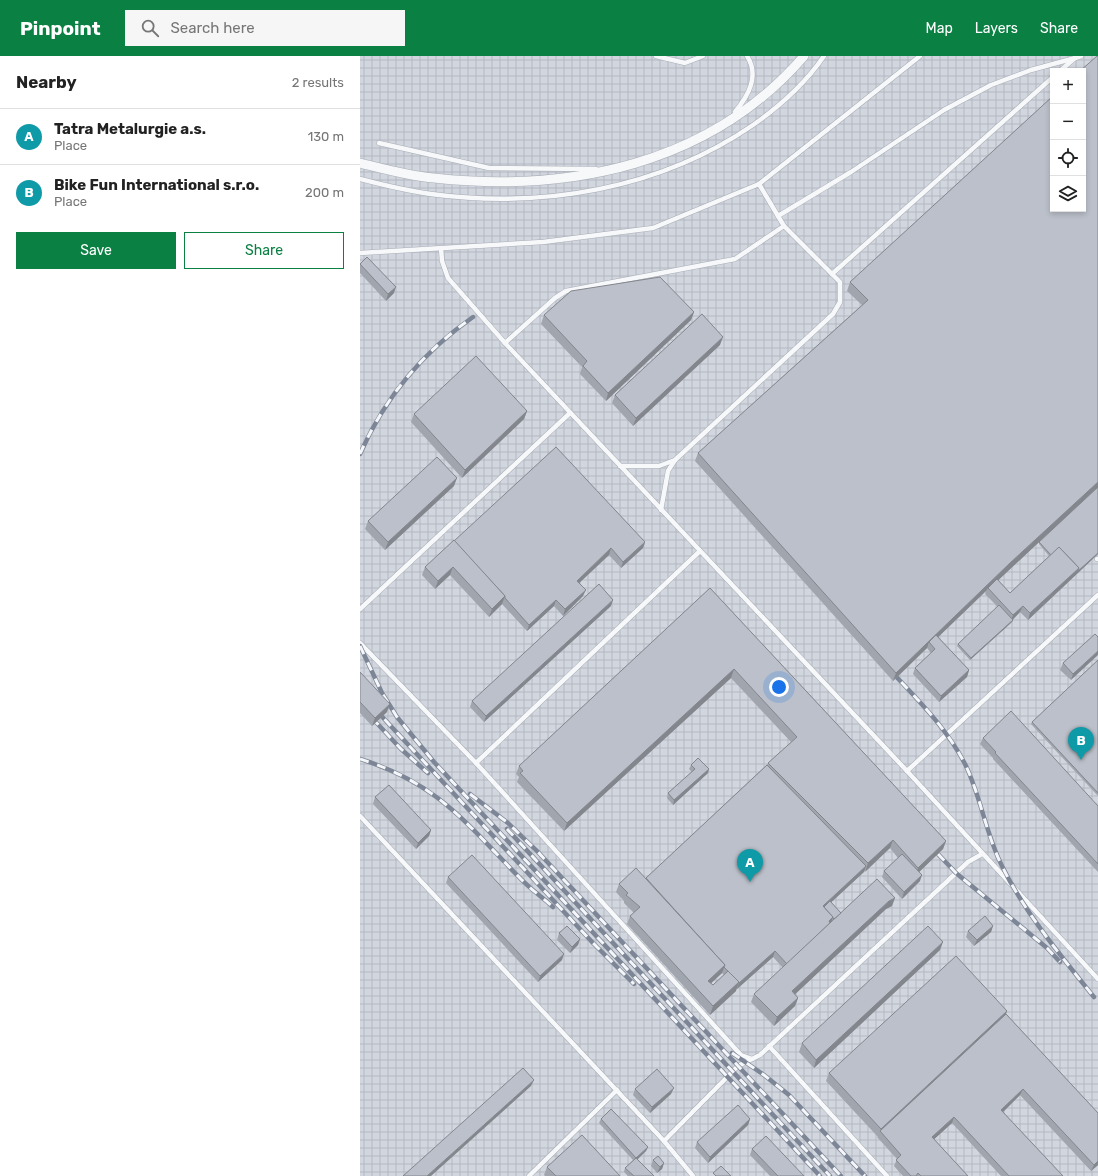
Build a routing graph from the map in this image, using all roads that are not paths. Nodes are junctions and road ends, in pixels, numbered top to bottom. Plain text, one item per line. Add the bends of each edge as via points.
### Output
1 (656, 56) edge
2 (670, 56) edge
3 (703, 56) edge
4 (747, 56) edge
5 (804, 56) edge
6 (824, 56) edge
7 (920, 56) edge
8 (1081, 56) edge
9 (1075, 58) junction
10 (685, 63) junction
11 (1063, 68) edge
12 (1050, 80) edge
13 (725, 124) junction
14 (379, 143) dead end
15 (360, 163) edge
16 (616, 169) junction
17 (360, 179) edge
18 (759, 184) junction
19 (778, 216) junction
20 (784, 226) junction
21 (441, 248) junction
22 (360, 254) edge
23 (832, 274) junction
24 (505, 343) junction
25 (570, 413) junction
26 (675, 460) junction
27 (620, 466) junction
28 (661, 510) junction
29 (700, 551) junction
30 (1098, 595) edge
31 (360, 609) edge
32 (360, 643) edge
33 (476, 763) junction
34 (907, 772) junction
35 (360, 816) edge
36 (982, 854) junction
37 (1098, 979) edge
38 (769, 1046) junction
39 (753, 1059) junction
40 (617, 1090) junction
41 (575, 1131) junction
42 (579, 1135) dead end
43 (664, 1141) junction
44 (532, 1175) edge
45 (692, 1176) edge
46 (888, 1176) edge

1 - 10 lane
2 - 10 lane
3 - 10 lane
4 - 13 lane via 752,64 753,78 749,92
5 - 13 street via 784,80
6 - 17 lane via 795,91 734,138 661,173 620,185 576,193 508,198 432,194
7 - 18 lane
8 - 9 lane
9 - 11 lane
9 - 19 lane via 991,85 944,110 851,172
12 - 23 lane
13 - 16 street via 655,158
14 - 16 lane via 489,168
15 - 16 street via 433,178 508,182 581,176
18 - 19 lane
18 - 21 lane via 653,228 543,242
19 - 20 lane
20 - 23 lane
20 - 24 lane via 735,258 566,291 554,298
21 - 22 lane
21 - 24 lane via 448,278
23 - 26 lane via 840,282 840,302 833,314
24 - 25 lane
25 - 27 lane
25 - 31 lane
26 - 27 lane via 659,466
26 - 28 lane via 668,471
27 - 28 lane
28 - 29 lane
29 - 33 lane
29 - 34 lane
30 - 34 lane
32 - 33 lane
33 - 39 lane via 741,1055
34 - 36 lane
35 - 40 lane
36 - 37 lane
36 - 38 lane via 968,862
38 - 39 lane
38 - 46 lane
39 - 43 lane via 738,1066
40 - 41 lane
40 - 43 lane
41 - 42 lane
41 - 44 lane
43 - 45 lane

